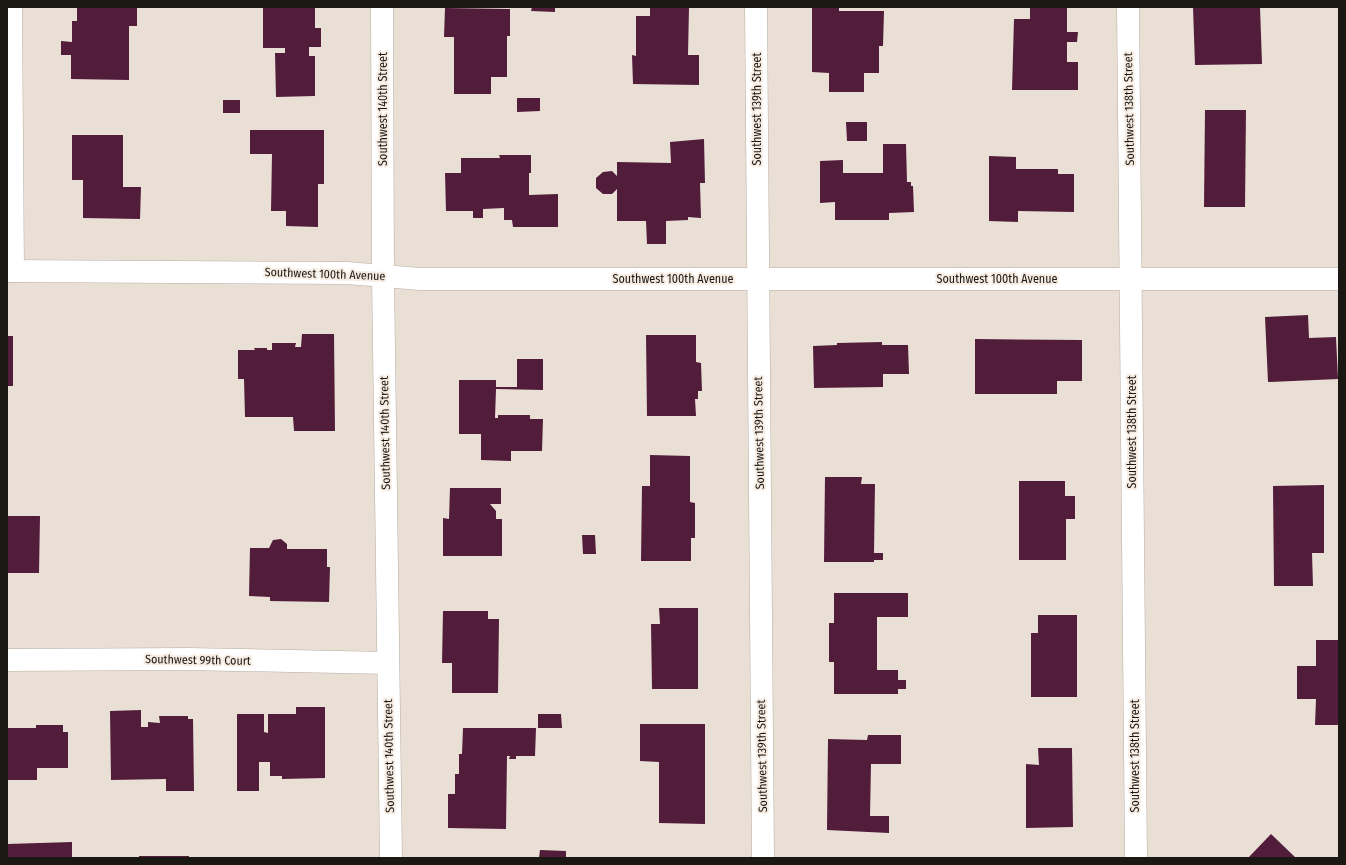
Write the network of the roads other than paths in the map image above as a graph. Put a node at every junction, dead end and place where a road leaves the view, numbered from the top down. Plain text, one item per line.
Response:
1 (11, 7) edge
2 (382, 7) edge
3 (756, 7) edge
4 (1128, 7) edge
5 (10, 271) edge
6 (383, 276) junction
7 (758, 279) junction
8 (1131, 280) junction
9 (1339, 280) edge
10 (7, 660) edge
11 (388, 663) junction
12 (391, 858) edge
13 (764, 858) edge
14 (1136, 858) edge

1 - 5 street
2 - 6 street, Southwest 140th Street
3 - 7 street, Southwest 139th Street
4 - 8 street, Southwest 138th Street
5 - 6 street, Southwest 100th Avenue
6 - 7 street, Southwest 100th Avenue
6 - 11 street, Southwest 140th Street
7 - 8 street, Southwest 100th Avenue
7 - 13 street, Southwest 139th Street
8 - 9 street, Southwest 100th Avenue
8 - 14 street, Southwest 138th Street
10 - 11 street, Southwest 99th Court
11 - 12 street, Southwest 140th Street

